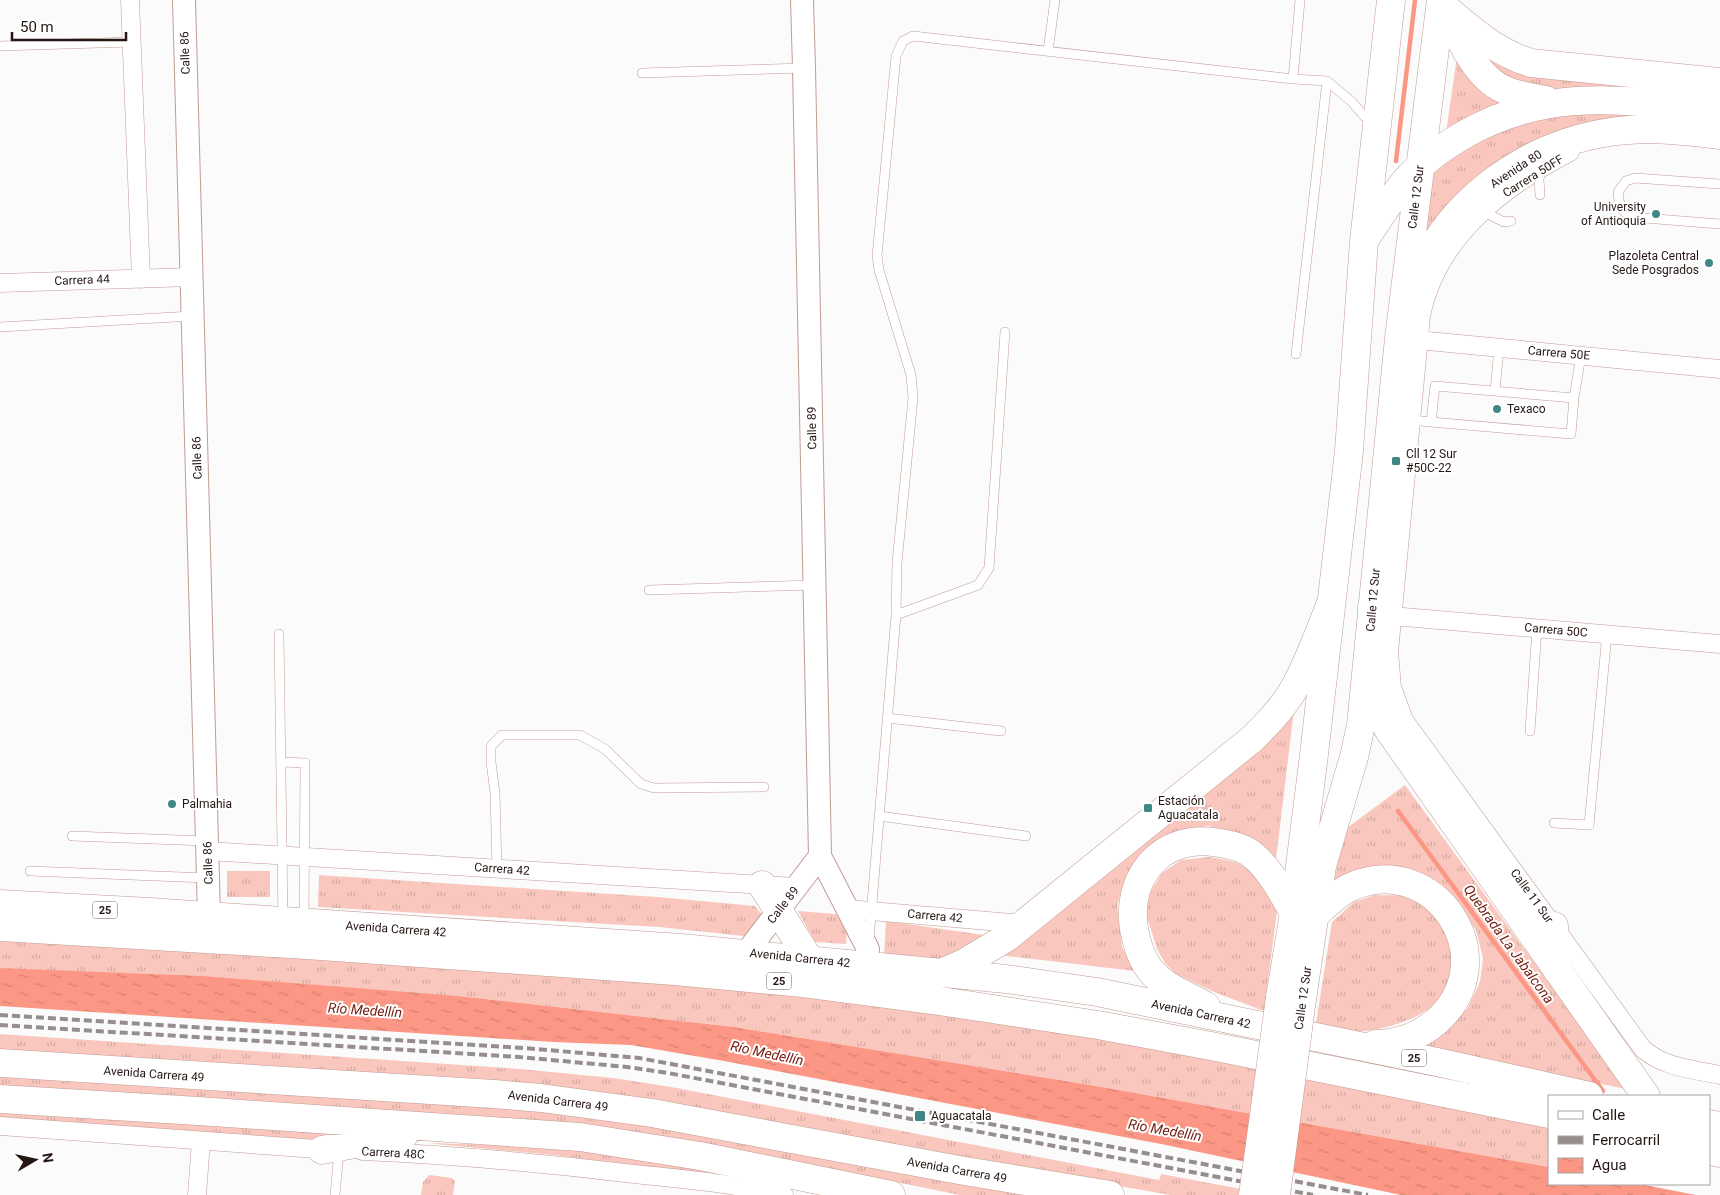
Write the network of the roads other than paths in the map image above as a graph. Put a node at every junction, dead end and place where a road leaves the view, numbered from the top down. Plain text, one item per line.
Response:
1 (130, 0) edge
2 (184, 0) edge
3 (802, 0) edge
4 (1055, 0) edge
5 (1300, 0) edge
6 (1391, 0) edge
7 (1441, 2) edge
8 (132, 42) junction
9 (0, 46) edge
10 (1048, 51) junction
11 (804, 68) junction
12 (642, 73) dead end
13 (1293, 79) junction
14 (1327, 81) junction
15 (1720, 82) edge
16 (1555, 102) junction
17 (1720, 109) edge
18 (1376, 122) junction
19 (1611, 132) junction
20 (1720, 135) edge
21 (1421, 165) junction
22 (1541, 169) junction
23 (1720, 184) edge
24 (1540, 195) dead end
25 (1482, 211) junction
26 (1511, 221) dead end
27 (1720, 224) edge
28 (1364, 241) junction
29 (192, 277) junction
30 (141, 279) junction
31 (0, 283) edge
32 (193, 316) junction
33 (0, 327) edge
34 (1005, 332) dead end
35 (1409, 339) junction
36 (1499, 348) junction
37 (1296, 354) dead end
38 (1580, 355) junction
39 (1720, 368) edge
40 (1495, 391) junction
41 (1574, 398) junction
42 (1411, 420) junction
43 (1431, 422) junction
44 (1394, 492) junction
45 (815, 585) junction
46 (650, 590) dead end
47 (1331, 604) junction
48 (1382, 611) junction
49 (896, 615) junction
50 (1537, 628) junction
51 (279, 634) dead end
52 (1607, 634) junction
53 (1720, 644) edge
54 (887, 718) junction
55 (1404, 720) joint
56 (1002, 731) dead end
57 (1530, 731) dead end
58 (281, 762) junction
59 (764, 788) dead end
60 (879, 816) junction
61 (1554, 823) dead end
62 (72, 836) dead end
63 (1026, 836) dead end
64 (207, 846) junction
65 (282, 855) junction
66 (820, 856) junction
67 (304, 857) junction
68 (496, 869) junction
69 (30, 870) dead end
70 (208, 878) junction
71 (762, 885) junction
72 (796, 887) junction
73 (0, 904) edge
74 (847, 909) junction
75 (778, 911) junction
76 (871, 911) junction
77 (1304, 914) junction
78 (209, 916) junction
79 (294, 922) junction
80 (1024, 924) junction
81 (1554, 926) junction
82 (0, 927) edge
83 (746, 953) junction
84 (867, 957) junction
85 (808, 959) junction
86 (1557, 970) junction
87 (941, 973) junction
88 (1291, 999) junction
89 (1239, 1022) junction
90 (1341, 1043) junction
91 (0, 1063) edge
92 (1720, 1075) edge
93 (1584, 1095) edge
94 (1645, 1095) edge
95 (0, 1099) edge
96 (1548, 1114) edge
97 (0, 1126) edge
98 (446, 1127) junction
99 (201, 1142) junction
100 (331, 1150) junction
101 (747, 1191) edge
102 (196, 1195) edge
103 (335, 1195) edge
104 (784, 1195) edge
105 (891, 1195) edge
106 (1110, 1195) edge
107 (1253, 1195) edge
108 (1276, 1195) edge

1 - 8 street
2 - 29 street, Calle 86
3 - 11 street, Calle 89
4 - 10 lane
5 - 13 lane
6 - 18 main road, Calle 12 Sur
7 - 15 main road
7 - 16 main road
7 - 21 main road, Calle 12 Sur
8 - 9 lane
8 - 30 street
10 - 13 lane
10 - 49 lane
11 - 12 lane
11 - 45 street, Calle 89
13 - 14 lane
14 - 18 lane
14 - 37 lane
16 - 17 main road
16 - 21 main road
18 - 28 main road, Calle 12 Sur
19 - 20 main road, Avenida 80
19 - 22 street, Carrera 50FF
19 - 35 main road, Avenida 80
21 - 28 main road
21 - 35 main road, Calle 12 Sur
22 - 24 lane
22 - 25 street, Carrera 50FF
23 - 27 lane
25 - 26 lane
25 - 35 street, Carrera 50FF
28 - 47 main road, Calle 12 Sur
29 - 30 street, Carrera 44
29 - 32 street, Calle 86
30 - 31 street, Carrera 44
32 - 33 lane
32 - 64 street, Calle 86
34 - 49 lane
35 - 36 street, Carrera 50E
35 - 42 street, Calle 12 Sur
35 - 44 main road, Calle 12 Sur
36 - 38 street, Carrera 50E
36 - 40 lane
38 - 39 street, Carrera 50E
38 - 41 lane
40 - 41 lane
40 - 43 lane
41 - 43 lane
42 - 43 lane
42 - 44 street, Calle 12 Sur
44 - 48 main road, Calle 12 Sur
45 - 46 lane
45 - 66 street, Calle 89
47 - 77 main road, Calle 12 Sur
47 - 80 main road
48 - 50 street, Carrera 50C
48 - 55 street, Calle 12 Sur
48 - 77 main road, Calle 12 Sur
48 - 86 main road
49 - 54 lane
50 - 52 street, Carrera 50C
50 - 57 lane
51 - 58 lane
52 - 53 street, Carrera 50C
52 - 61 lane
54 - 56 lane
54 - 60 lane
55 - 81 street, Calle 11 Sur
58 - 65 lane
58 - 67 lane
59 - 68 lane
60 - 63 lane
60 - 76 lane
62 - 64 lane
64 - 65 street, Carrera 42
64 - 70 street, Calle 86
65 - 67 street, Carrera 42
65 - 79 lane
66 - 72 street, Calle 89
66 - 74 street, Calle 89
67 - 68 street, Carrera 42
67 - 79 lane
68 - 71 street, Carrera 42
69 - 70 lane
70 - 78 street, Calle 86
71 - 72 street, Carrera 42
71 - 75 main road
72 - 75 street, Calle 89
73 - 78 main road, Avenida Carrera 42 / 25
74 - 76 street, Carrera 42
74 - 84 street, Calle 89
75 - 83 street, Calle 89
75 - 85 main road
76 - 80 street, Carrera 42
76 - 84 lane
77 - 88 main road, Calle 12 Sur
77 - 89 main road
77 - 90 main road
78 - 79 main road, Avenida Carrera 42 / 25
79 - 83 main road, Avenida Carrera 42 / 25
80 - 87 main road
81 - 86 main road
81 - 92 street, Calle 11 Sur
82 - 96 main road, Avenida Carrera 42 / 25
83 - 85 main road, Avenida Carrera 42 / 25
84 - 85 main road, Avenida Carrera 42 / 25
84 - 87 main road, Avenida Carrera 42 / 25
86 - 94 main road
87 - 89 main road, Avenida Carrera 42 / 25
88 - 107 main road, Calle 12 Sur, bridge
88 - 108 main road, Calle 12 Sur, bridge
89 - 90 main road, Avenida Carrera 42 / 25
90 - 93 main road, Avenida Carrera 42 / 25
91 - 106 main road, Avenida Carrera 49
95 - 98 main road
97 - 99 street, Carrera 48C
98 - 100 main road
98 - 105 main road
99 - 100 street, Carrera 48C
99 - 102 street
100 - 101 street, Carrera 48C
100 - 103 lane
101 - 104 street, Carrera 48C

